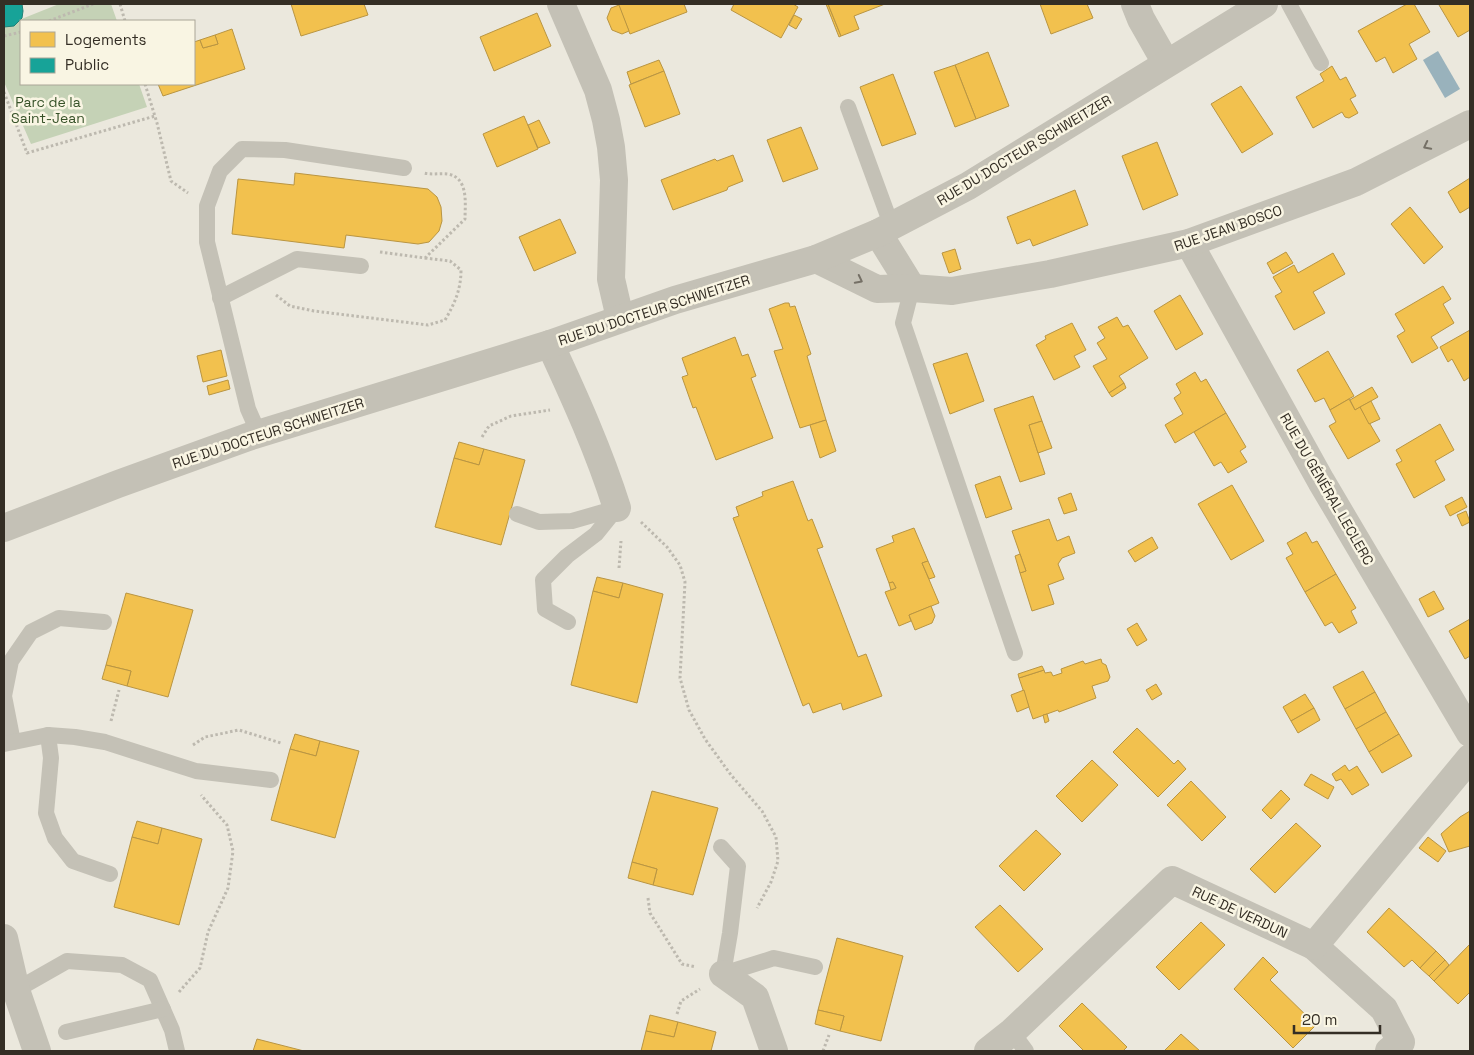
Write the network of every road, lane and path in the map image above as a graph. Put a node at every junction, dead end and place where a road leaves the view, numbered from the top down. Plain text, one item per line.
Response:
1 (94, 4) edge
2 (120, 4) edge
3 (561, 4) edge
4 (1136, 4) edge
5 (1264, 4) edge
6 (1289, 4) edge
7 (52, 20) edge
8 (125, 20) edge
9 (20, 32) edge
10 (4, 36) edge
11 (1166, 63) junction
12 (1321, 63) dead end
13 (145, 85) edge
14 (4, 92) edge
15 (848, 107) dead end
16 (155, 116) junction
17 (1470, 124) edge
18 (404, 168) joint
19 (206, 206) junction
20 (885, 230) junction
21 (1189, 244) junction
22 (425, 258) junction
23 (816, 259) junction
24 (361, 266) joint
25 (265, 275) junction
26 (912, 288) junction
27 (220, 298) junction
28 (620, 318) junction
29 (550, 344) junction
30 (579, 406) junction
31 (259, 434) junction
32 (482, 437) dead end
33 (617, 508) junction
34 (517, 514) dead end
35 (4, 528) edge
36 (104, 622) dead end
37 (568, 622) dead end
38 (1015, 653) dead end
39 (119, 690) dead end
40 (1470, 733) edge
41 (48, 735) junction
42 (105, 742) junction
43 (8, 743) edge
44 (281, 743) dead end
45 (1470, 758) edge
46 (168, 762) junction
47 (271, 780) dead end
48 (720, 847) dead end
49 (110, 874) dead end
50 (648, 898) dead end
51 (730, 934) junction
52 (4, 938) edge
53 (1314, 946) junction
54 (815, 967) dead end
55 (723, 974) junction
56 (10, 994) edge
57 (163, 1009) junction
58 (677, 1014) dead end
59 (66, 1032) dead end
60 (829, 1035) dead end
61 (1019, 1042) edge
62 (37, 1051) edge
63 (177, 1051) edge
64 (774, 1051) edge
65 (823, 1051) edge
66 (988, 1051) edge
67 (1389, 1051) edge

1 - 7 path
2 - 8 path
3 - 28 street
4 - 11 street
5 - 11 street, RUE DU DOCTEUR SCHWEITZER
6 - 12 lane
9 - 10 path
11 - 20 street, RUE DU DOCTEUR SCHWEITZER
13 - 16 path
14 - 16 path
15 - 20 lane
16 - 19 path
17 -> 21 street, RUE JEAN BOSCO
18 - 19 lane
18 - 22 path
19 - 27 lane
20 - 23 street, RUE DU DOCTEUR SCHWEITZER
20 - 26 street
21 - 26 street, RUE JEAN BOSCO
21 - 40 street, RUE DU GÉNÉRAL LECLERC
22 - 24 path
22 - 25 path
23 -> 26 street, RUE JEAN BOSCO
23 - 28 street, RUE DU DOCTEUR SCHWEITZER
24 - 25 lane
25 - 27 lane
26 - 38 lane
27 - 31 lane
28 - 29 street, RUE DU DOCTEUR SCHWEITZER
29 - 30 street
29 - 31 street, RUE DU DOCTEUR SCHWEITZER
30 - 32 path
30 - 33 street
31 - 35 street, RUE DU DOCTEUR SCHWEITZER
33 - 34 lane
33 - 37 lane
33 - 51 path
36 - 43 lane
39 - 42 path
41 - 42 lane
41 - 43 lane
41 - 49 lane
42 - 46 lane
44 - 46 path
45 - 53 street
46 - 47 lane
46 - 57 path
48 - 51 lane
50 - 55 path
51 - 55 lane
52 - 56 street
53 - 61 street, RUE DE VERDUN
53 - 67 street
54 - 55 lane
55 - 58 path
55 - 64 street
56 - 57 lane
56 - 62 street
57 - 59 lane
57 - 63 lane
60 - 65 path
61 - 66 street, RUE DE VERDUN

